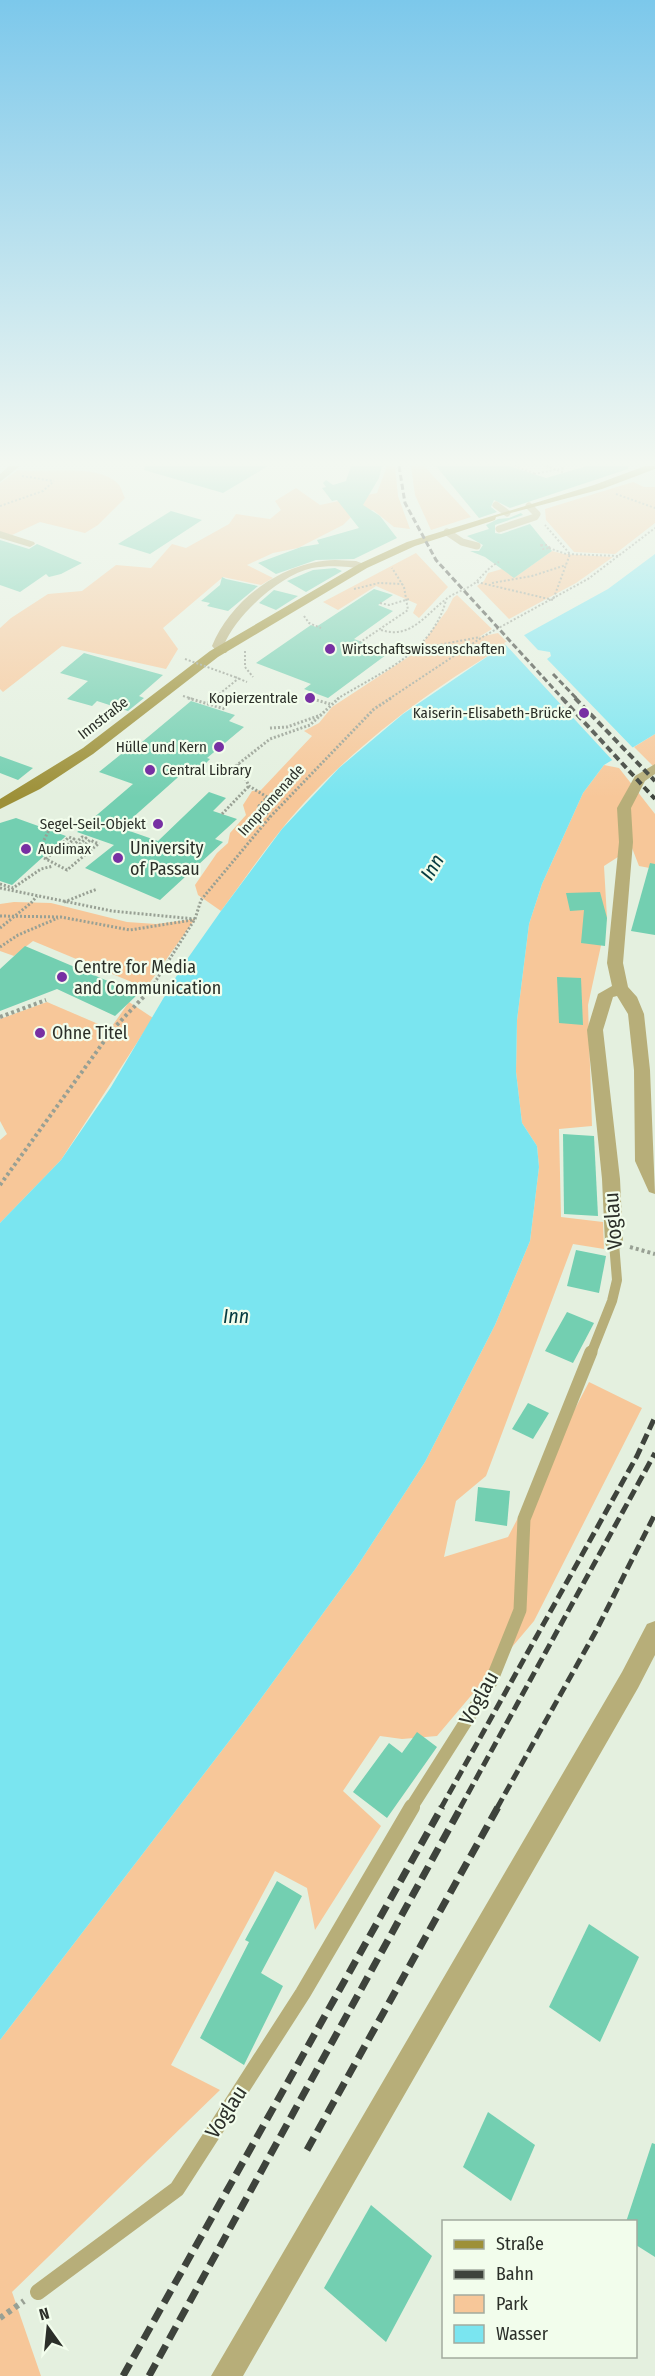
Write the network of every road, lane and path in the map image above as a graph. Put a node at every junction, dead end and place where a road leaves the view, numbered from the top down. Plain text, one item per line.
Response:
1 (286, 577) edge
2 (346, 577) edge
3 (400, 577) edge
4 (481, 577) edge
5 (527, 577) edge
6 (561, 577) edge
7 (588, 577) edge
8 (477, 582) junction
9 (402, 584) junction
10 (490, 584) junction
11 (322, 592) junction
12 (409, 599) junction
13 (446, 600) junction
14 (553, 600) junction
15 (380, 603) dead end
16 (293, 610) junction
17 (321, 628) dead end
18 (381, 630) junction
19 (484, 636) junction
20 (356, 645) dead end
21 (416, 649) junction
22 (222, 650) junction
23 (246, 652) dead end
24 (185, 659) dead end
25 (253, 677) dead end
26 (237, 678) junction
27 (247, 682) dead end
28 (194, 699) dead end
29 (313, 699) dead end
30 (208, 703) junction
31 (330, 704) junction
32 (225, 709) dead end
33 (322, 715) junction
34 (270, 728) dead end
35 (238, 764) junction
36 (655, 768) edge
37 (223, 776) dead end
38 (249, 786) junction
39 (0, 806) edge
40 (222, 814) dead end
41 (270, 817) junction
42 (51, 826) dead end
43 (44, 840) dead end
44 (58, 845) dead end
45 (46, 859) junction
46 (53, 865) junction
47 (0, 886) edge
48 (13, 888) junction
49 (97, 889) dead end
50 (38, 896) junction
51 (63, 902) junction
52 (0, 916) edge
53 (61, 917) junction
54 (195, 919) junction
55 (0, 928) edge
56 (0, 948) edge
57 (620, 990) junction
58 (46, 1000) dead end
59 (14, 1006) dead end
60 (17, 1011) junction
61 (0, 1017) edge
62 (0, 1185) edge
63 (655, 1187) edge
64 (614, 1243) junction
65 (655, 1254) edge
66 (655, 1632) edge
67 (38, 2292) joint
68 (0, 2318) edge
69 (226, 2376) edge

1 - 22 street, Innstraße
2 - 11 street, Innstraße
3 - 9 path
4 - 8 path
5 - 10 path
6 - 14 path
7 - 14 path, Innpromenade
8 - 10 path
8 - 13 path
9 - 11 path
9 - 12 path
10 - 14 path
11 - 16 street, Innstraße
12 - 15 path
12 - 18 path
13 - 18 path
13 - 21 path
14 - 19 path, Innpromenade
16 - 17 path
16 - 22 street, Innstraße
18 - 20 path
19 - 21 path
19 - 41 path, Innpromenade
21 - 31 path
22 - 39 street, Innstraße
23 - 25 path
24 - 26 path, bridge
26 - 27 path
26 - 30 path
28 - 30 path
29 - 31 path
30 - 32 path
31 - 33 path
33 - 34 path
33 - 35 path
35 - 37 path
35 - 38 path
36 - 57 street
38 - 40 path
38 - 41 path
41 - 54 path, Innpromenade
42 - 43 path
44 - 45 path
45 - 46 path
45 - 46 path
46 - 48 path
47 - 48 path
48 - 50 path
49 - 51 path
50 - 51 path
50 - 55 path, bridge
51 - 54 path
52 - 53 path
53 - 54 path
53 - 56 path
54 - 62 path, Innpromenade
57 - 63 street
57 - 64 street, Voglau
58 - 60 path
59 - 60 path
60 - 61 path
64 - 65 path
64 - 67 lane, Voglau
66 - 69 street
67 - 68 path

